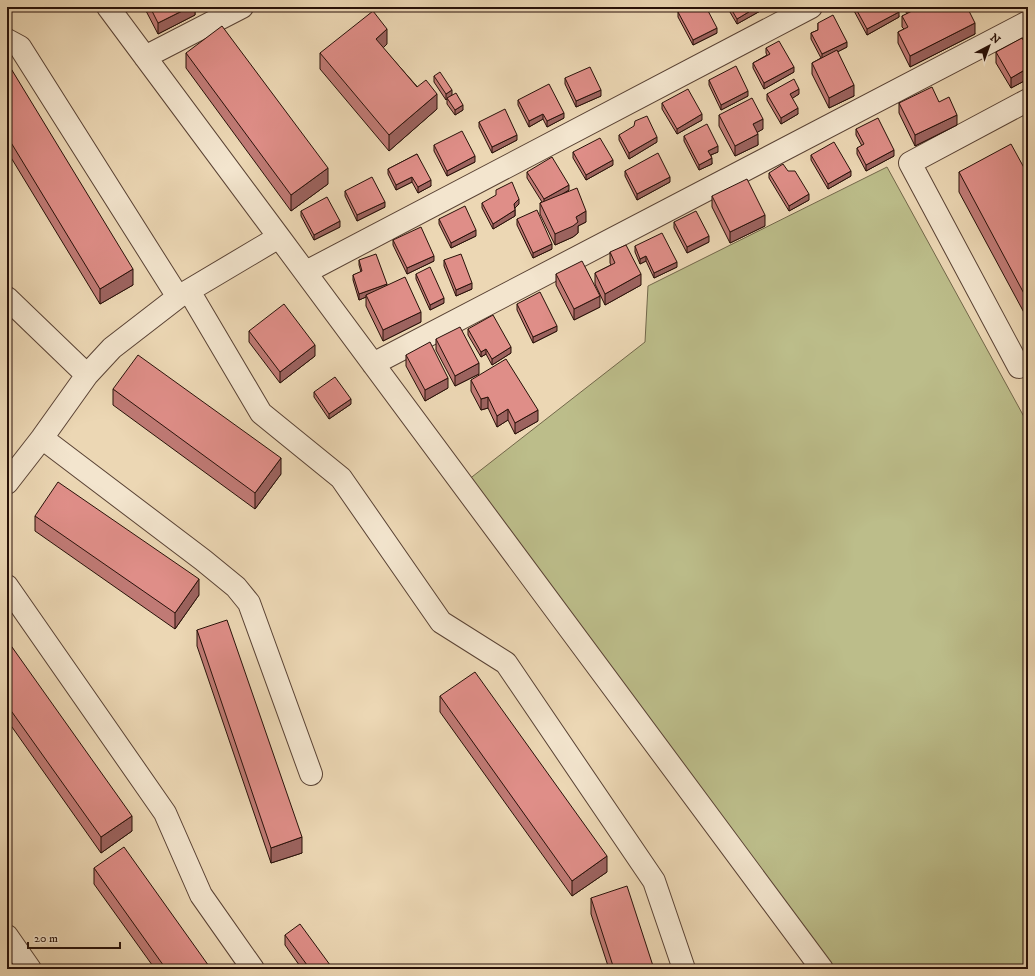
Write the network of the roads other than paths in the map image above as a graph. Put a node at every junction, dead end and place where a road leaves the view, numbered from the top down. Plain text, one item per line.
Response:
1 (108, 7) edge
2 (242, 7) edge
3 (811, 7) edge
4 (1028, 22) edge
5 (7, 40) edge
6 (146, 57) junction
7 (1028, 100) edge
8 (279, 237) junction
9 (306, 272) junction
10 (184, 294) junction
11 (7, 298) edge
12 (373, 364) junction
13 (1019, 368) dead end
14 (87, 375) junction
15 (42, 438) junction
16 (14, 460) edge
17 (7, 483) edge
18 (7, 586) edge
19 (311, 774) dead end
20 (7, 936) edge
21 (30, 969) edge
22 (253, 969) edge
23 (684, 969) edge
24 (822, 969) edge

1 - 6 street
2 - 6 street
3 - 9 street
4 - 12 street
5 - 10 street
6 - 8 street
7 - 13 street
8 - 9 street
8 - 10 street
9 - 12 street
10 - 14 street
10 - 23 street
11 - 14 street
12 - 24 street
14 - 15 street
15 - 16 street
15 - 19 street
16 - 17 street
18 - 22 street
20 - 21 street

